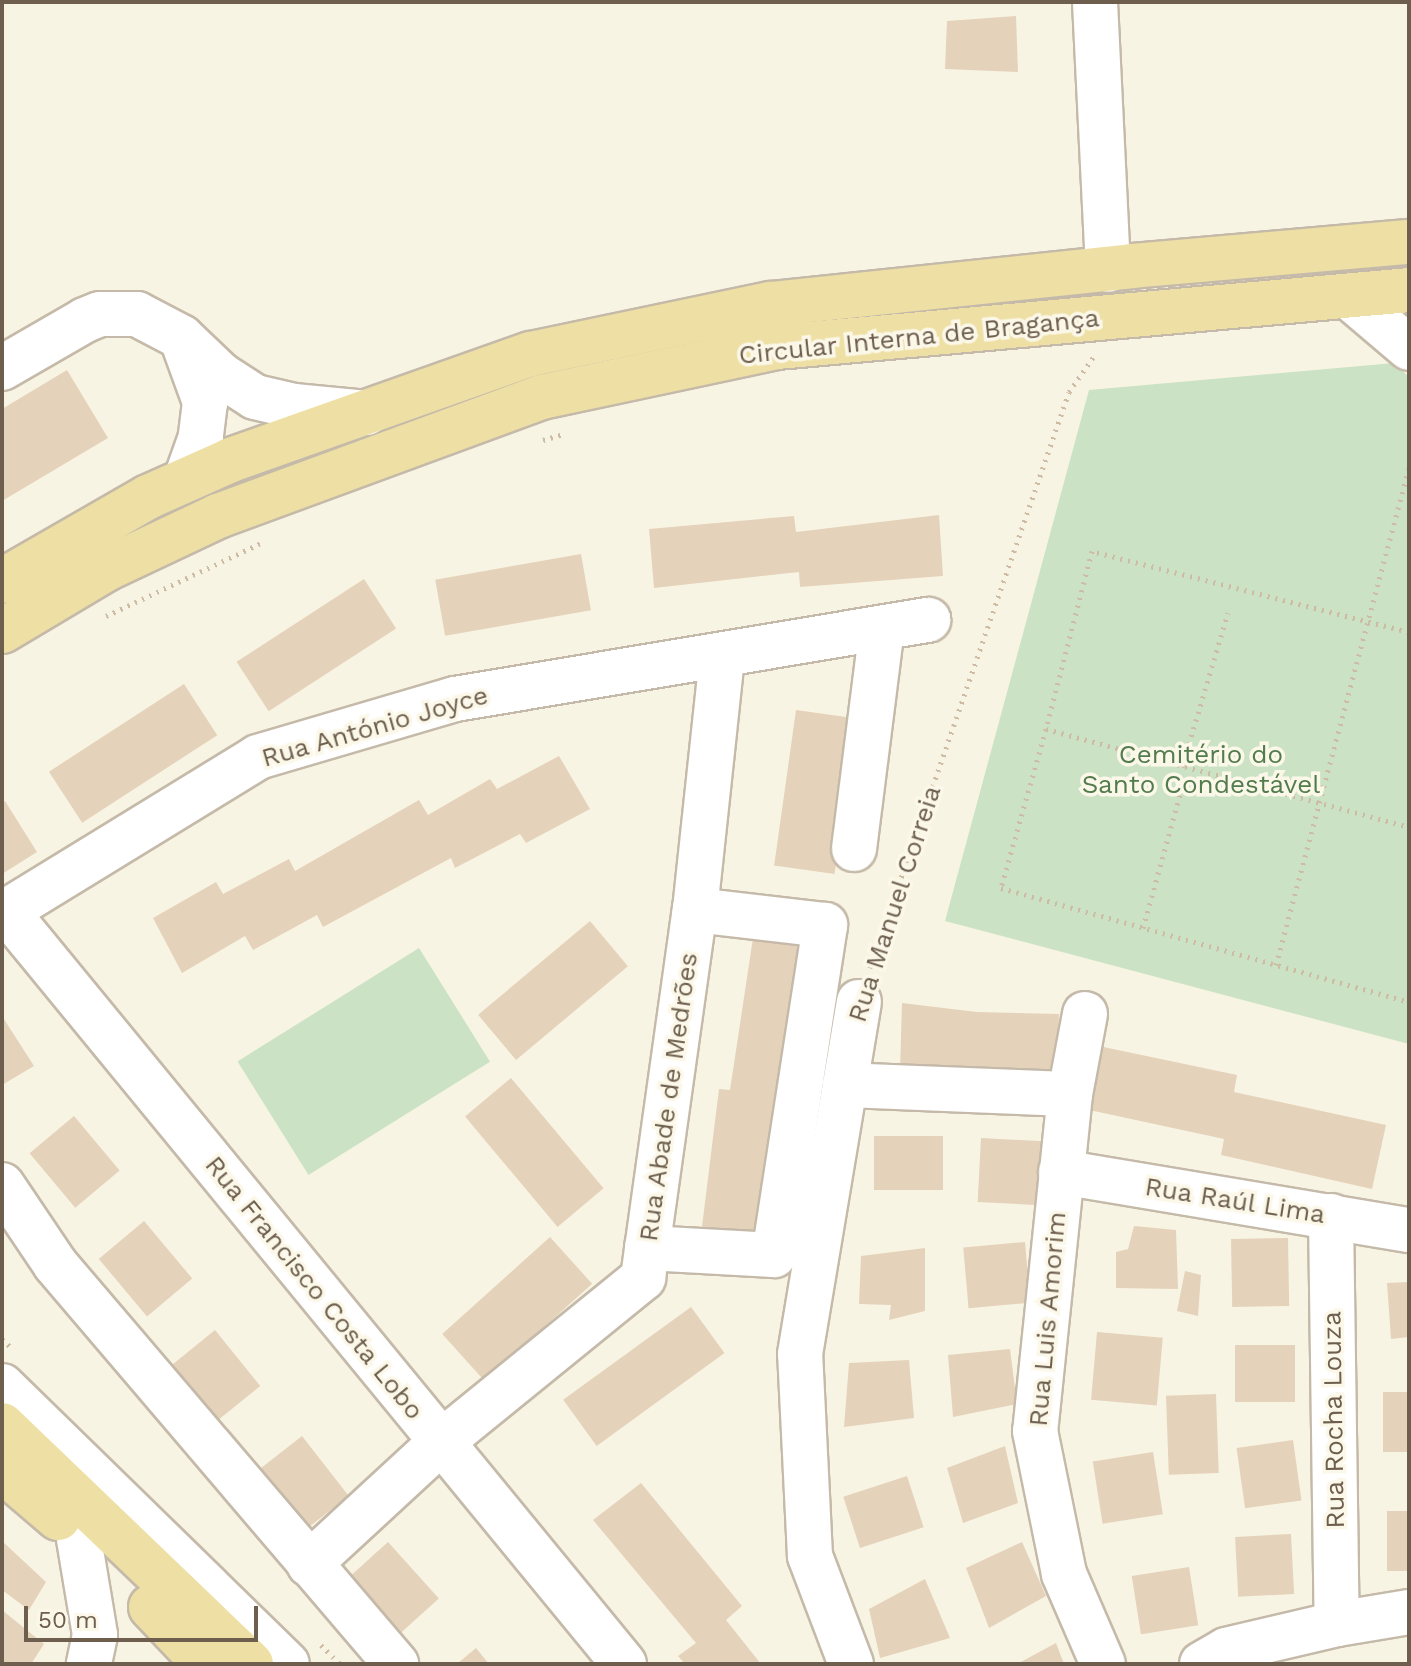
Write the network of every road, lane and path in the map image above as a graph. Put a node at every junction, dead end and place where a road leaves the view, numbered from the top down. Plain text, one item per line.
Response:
1 (1095, 2) edge
2 (1409, 242) edge
3 (1108, 270) junction
4 (1409, 290) edge
5 (1348, 296) junction
6 (181, 337) junction
7 (1409, 348) edge
8 (1110, 354) dead end
9 (1095, 355) junction
10 (1080, 356) dead end
11 (2, 368) edge
12 (367, 413) junction
13 (579, 430) dead end
14 (535, 442) dead end
15 (1409, 468) edge
16 (186, 479) junction
17 (273, 538) dead end
18 (2, 581) edge
19 (1228, 613) dead end
20 (928, 620) dead end
21 (1367, 621) junction
22 (95, 622) dead end
23 (882, 628) junction
24 (2, 631) edge
25 (1409, 632) edge
26 (722, 657) junction
27 (1046, 729) junction
28 (1182, 767) junction
29 (1180, 795) dead end
30 (1320, 804) junction
31 (1409, 827) edge
32 (854, 849) dead end
33 (695, 910) junction
34 (4, 912) edge
35 (1143, 928) junction
36 (1276, 965) junction
37 (859, 1002) joint
38 (1409, 1002) edge
39 (1085, 1014) dead end
40 (845, 1085) junction
41 (1070, 1094) junction
42 (1061, 1172) junction
43 (2, 1185) edge
44 (1331, 1216) junction
45 (1409, 1230) edge
46 (647, 1248) junction
47 (2, 1386) edge
48 (2, 1425) edge
49 (440, 1443) junction
50 (2, 1470) edge
51 (79, 1539) junction
52 (309, 1564) junction
53 (1409, 1612) edge
54 (162, 1618) junction
55 (1337, 1624) junction
56 (92, 1649) edge
57 (205, 1664) edge
58 (251, 1664) edge
59 (287, 1664) edge
60 (396, 1664) edge
61 (624, 1664) edge
62 (851, 1664) edge
63 (1103, 1664) edge
64 (1202, 1664) edge

1 - 3 street
2 - 3 main road, Circular Interna de Bragança
3 - 12 main road, Circular Interna de Bragança
4 - 5 main road, Circular Interna de Bragança
5 - 7 street
5 - 24 main road, Circular Interna de Bragança
6 - 11 street
6 - 12 street
6 - 16 street
8 - 9 path
9 - 10 path
9 - 37 path, Rua Manuel Correia
12 - 16 main road, Circular Interna de Bragança
13 - 14 path
15 - 21 path
16 - 18 main road, Circular Interna de Bragança
17 - 22 path
19 - 28 path
20 - 23 street, Rua António Joyce
21 - 25 path
21 - 27 path
21 - 30 path
23 - 26 street, Rua António Joyce
23 - 32 street
26 - 33 street, Rua Abade de Medrões
26 - 34 street, Rua António Joyce
27 - 28 path
27 - 35 path
28 - 30 path
29 - 35 path
30 - 31 path
30 - 36 path
33 - 46 street, Rua Abade de Medrões
33 - 46 street
34 - 49 street, Rua Francisco Costa Lobo
35 - 36 path
36 - 38 path
37 - 40 street, Rua Manuel Correia
39 - 41 street, Rua Luis Amorim
40 - 41 street
40 - 62 street, Rua Manuel Correia
41 - 42 street, Rua Luis Amorim
42 - 44 street, Rua Raúl Lima
42 - 63 street, Rua Luis Amorim
43 - 52 street
44 - 45 street, Rua Raúl Lima
44 - 55 street, Rua Rocha Louza
46 - 49 street, Rua Abade de Medrões
47 - 59 street
48 - 58 main road
49 - 52 street, Rua Abade de Medrões
49 - 61 street, Rua Francisco Costa Lobo
50 - 51 main road
51 - 54 main road
51 - 56 street
52 - 60 street
53 - 55 street
54 - 56 street
54 - 57 main road
55 - 64 street

